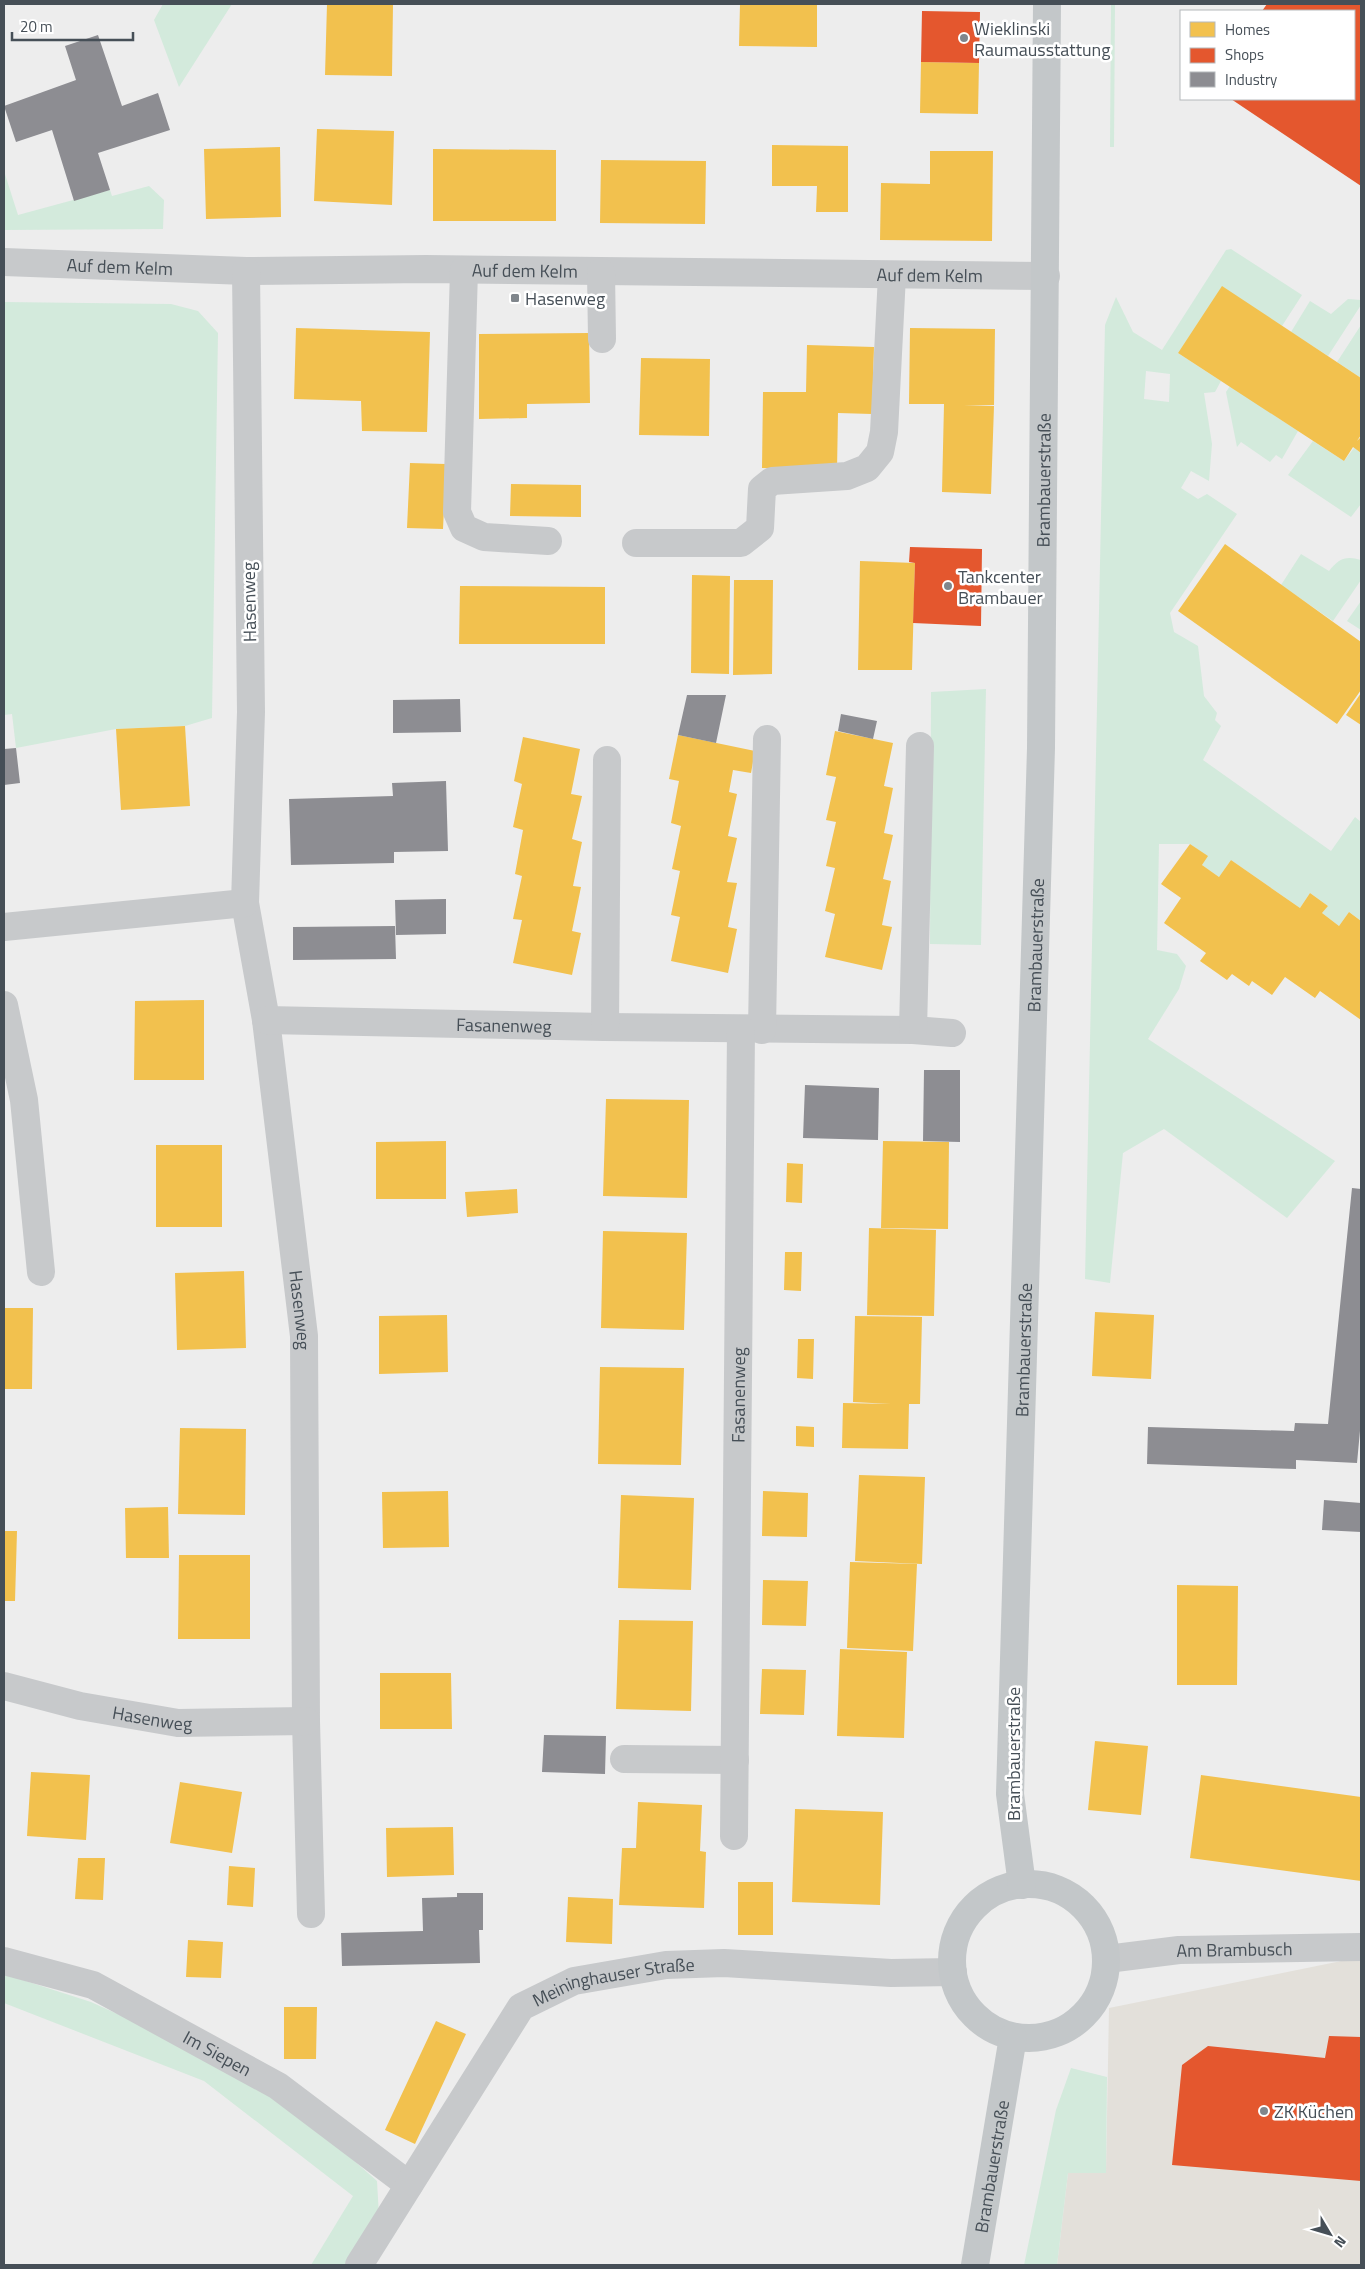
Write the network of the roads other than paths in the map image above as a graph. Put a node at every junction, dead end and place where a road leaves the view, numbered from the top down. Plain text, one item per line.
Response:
1 (1047, 4) edge
2 (4, 262) edge
3 (464, 270) junction
4 (246, 271) junction
5 (601, 272) junction
6 (892, 275) junction
7 (1046, 276) junction
8 (602, 338) dead end
9 (548, 541) dead end
10 (636, 544) dead end
11 (766, 739) dead end
12 (920, 746) dead end
13 (607, 760) dead end
14 (245, 903) junction
15 (4, 927) edge
16 (4, 1005) edge
17 (266, 1020) junction
18 (605, 1027) junction
19 (752, 1029) junction
20 (913, 1030) junction
21 (952, 1033) dead end
22 (41, 1272) dead end
23 (4, 1686) edge
24 (306, 1721) junction
25 (624, 1759) dead end
26 (735, 1760) junction
27 (734, 1836) dead end
28 (1022, 1884) junction
29 (310, 1914) dead end
30 (1361, 1947) edge
31 (1107, 1958) junction
32 (4, 1961) edge
33 (953, 1972) junction
34 (1013, 2037) junction
35 (410, 2186) junction
36 (359, 2265) edge
37 (975, 2265) edge

1 - 7 main road, Brambauerstraße
2 - 4 street, Auf dem Kelm
3 - 4 street, Auf dem Kelm
3 - 5 street, Auf dem Kelm
3 - 9 street
4 - 14 street, Hasenweg
5 - 6 street, Auf dem Kelm
5 - 8 street
6 - 7 street, Auf dem Kelm
6 - 10 street
7 - 28 main road, Brambauerstraße
11 - 19 street
12 - 20 street
13 - 18 street
14 - 15 street
14 - 17 street, Hasenweg
16 - 22 street
17 - 18 street, Fasanenweg
17 - 24 street, Hasenweg
18 - 19 street, Fasanenweg
19 - 20 street, Fasanenweg
19 - 26 street, Fasanenweg
20 - 21 street, Fasanenweg
23 - 24 street, Hasenweg
24 - 29 street, Hasenweg
25 - 26 street
26 - 27 street, Fasanenweg
28 - 31 main road
28 - 33 main road
30 - 31 street, Am Brambusch
31 - 34 main road
32 - 35 street, Im Siepen
33 - 34 main road
33 - 35 street, Meininghauser Straße
34 - 37 main road, Brambauerstraße
35 - 36 street, Meininghauser Straße

